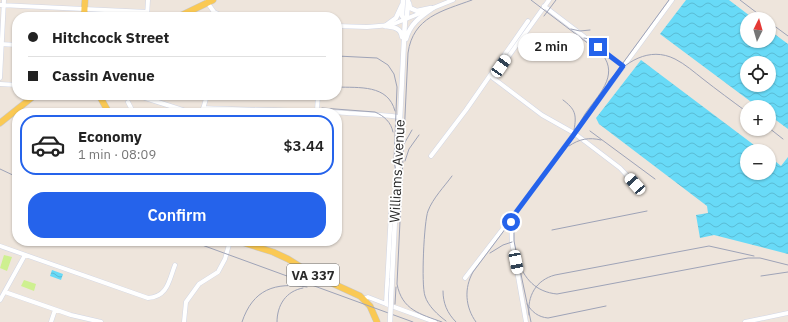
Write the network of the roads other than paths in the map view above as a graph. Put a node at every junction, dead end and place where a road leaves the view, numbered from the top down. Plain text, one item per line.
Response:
1 (4, 0) edge
2 (85, 0) edge
3 (148, 0) edge
4 (409, 0) edge
5 (453, 0) edge
6 (548, 0) edge
7 (672, 0) edge
8 (212, 1) edge
9 (403, 3) edge
10 (2, 5) edge
11 (544, 6) junction
12 (433, 8) junction
13 (85, 9) junction
14 (85, 12) edge
15 (116, 12) edge
16 (147, 12) edge
17 (189, 12) edge
18 (214, 12) edge
19 (405, 20) junction
20 (528, 21) dead end
21 (342, 26) edge
22 (386, 26) junction
23 (1, 44) edge
24 (12, 45) edge
25 (404, 47) junction
26 (623, 66) junction
27 (0, 78) edge
28 (0, 84) edge
29 (12, 85) edge
30 (29, 100) edge
31 (152, 100) edge
32 (128, 102) dead end
33 (19, 108) edge
34 (131, 108) edge
35 (176, 108) edge
36 (12, 113) edge
37 (342, 114) edge
38 (399, 117) junction
39 (0, 123) edge
40 (575, 134) junction
41 (431, 156) dead end
42 (638, 189) dead end
43 (395, 204) junction
44 (511, 219) junction
45 (0, 246) edge
46 (229, 246) edge
47 (253, 246) edge
48 (25, 255) junction
49 (176, 264) dead end
50 (465, 278) dead end
51 (5, 292) junction
52 (364, 299) junction
53 (0, 300) edge
54 (386, 304) junction
55 (55, 310) junction
56 (788, 313) edge
57 (51, 322) edge
58 (101, 322) edge
59 (184, 322) edge
60 (377, 322) edge
61 (390, 322) edge
62 (434, 322) edge
63 (526, 322) edge
64 (745, 322) edge

1 - 10 street
2 - 13 main road
3 - 16 street
4 - 12 street
4 - 19 street, Williams Avenue
5 - 12 street
6 - 11 street
7 - 26 street
8 - 17 main road
8 - 18 street
9 - 19 street, Williams Avenue
9 - 22 street
10 - 13 street
10 - 23 street
11 - 26 street
11 - 40 street
12 - 19 street
12 - 25 street
13 - 14 main road
13 - 15 street
19 - 22 street
19 - 25 street, Williams Avenue
20 - 41 street
21 - 22 street
22 - 25 street
23 - 24 street
23 - 27 street
25 - 38 street, Williams Avenue
26 - 40 street
28 - 29 street
30 - 33 main road
31 - 35 street
32 - 34 street
36 - 39 main road
37 - 38 street
38 - 43 street, Williams Avenue
40 - 42 street
40 - 44 street
43 - 54 street
43 - 61 street, Williams Avenue, bridge
44 - 50 street
44 - 63 street
45 - 48 street
46 - 59 street
47 - 52 main road, VA 337
48 - 49 street
48 - 51 street
51 - 53 street
51 - 55 street
52 - 54 street
52 - 60 main road, VA 337
54 - 62 street
55 - 57 street
55 - 58 street
56 - 64 street

